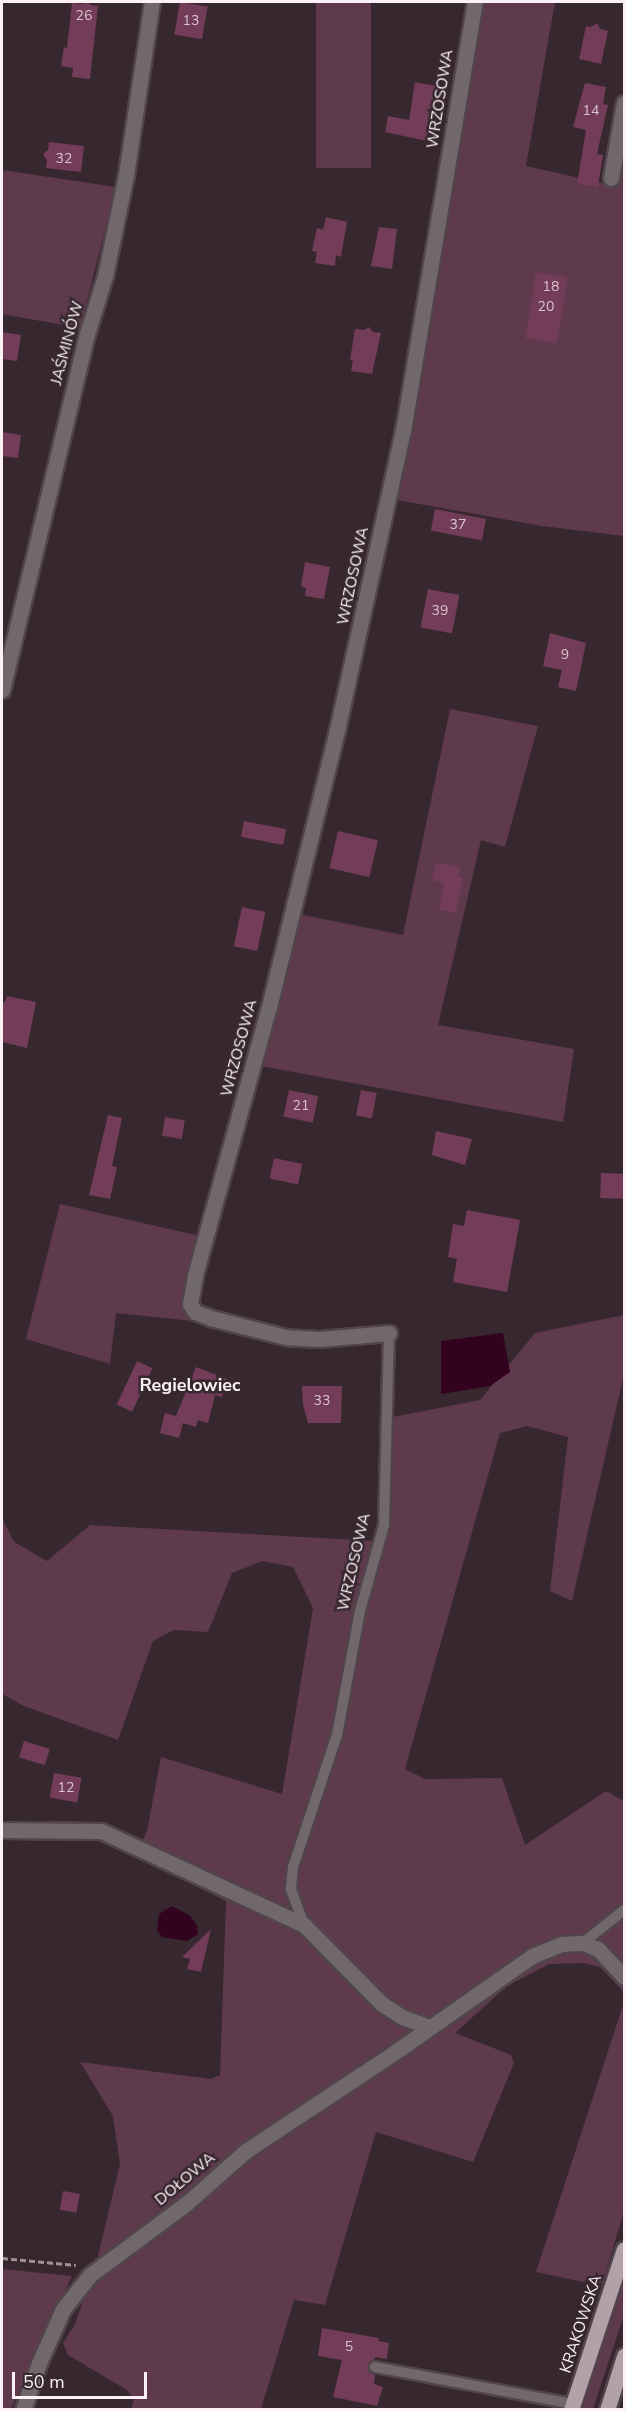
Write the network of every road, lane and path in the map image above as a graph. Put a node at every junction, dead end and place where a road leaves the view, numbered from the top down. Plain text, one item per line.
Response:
1 (152, 2) edge
2 (475, 2) edge
3 (624, 103) edge
4 (611, 178) dead end
5 (2, 690) edge
6 (389, 1333) joint
7 (2, 1830) edge
8 (624, 1910) edge
9 (304, 1925) junction
10 (583, 1942) junction
11 (624, 1977) edge
12 (430, 2027) junction
13 (624, 2249) edge
14 (2, 2258) edge
15 (90, 2275) junction
16 (624, 2356) edge
17 (375, 2367) dead end
18 (572, 2407) edge
19 (23, 2409) edge
20 (607, 2409) edge

1 - 5 street, JAŚMINÓW
2 - 6 street, WRZOSOWA
3 - 4 street
6 - 9 lane, WRZOSOWA
7 - 9 street
8 - 10 lane
9 - 12 street
10 - 11 street
10 - 12 street, DOŁOWA
12 - 15 street, DOŁOWA
13 - 18 main road, KRAKOWSKA
14 - 15 path
15 - 19 street, DOŁOWA
16 - 20 main road
17 - 18 lane

